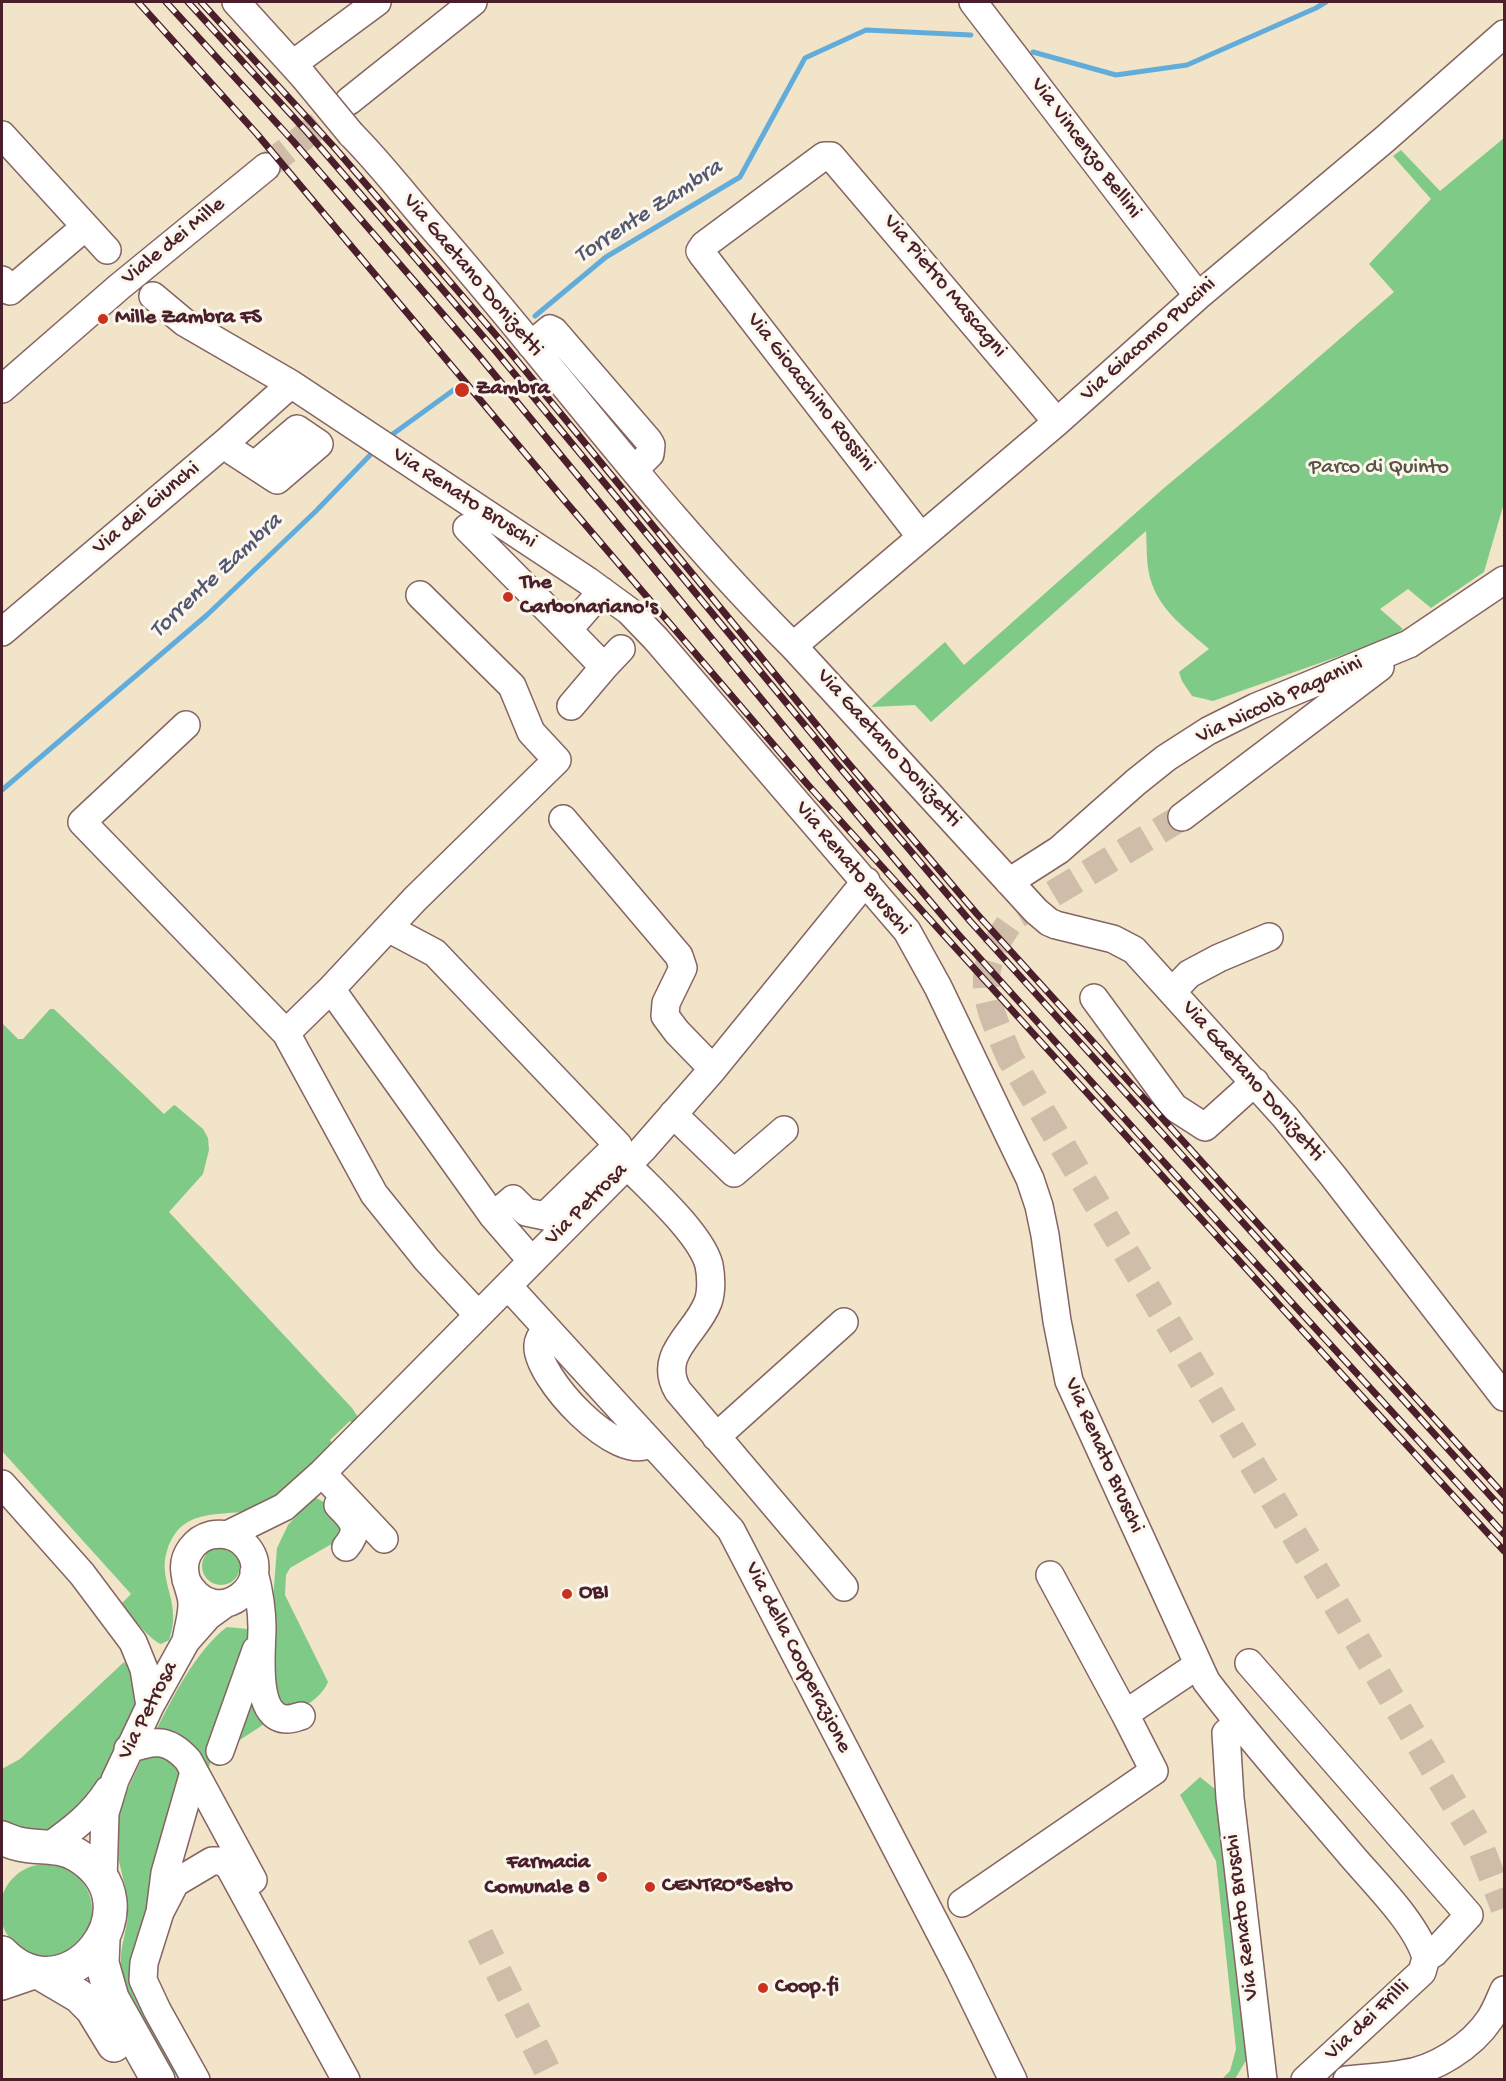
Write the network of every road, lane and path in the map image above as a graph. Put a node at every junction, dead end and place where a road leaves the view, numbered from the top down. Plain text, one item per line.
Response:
1 (236, 2) edge
2 (376, 2) edge
3 (473, 2) edge
4 (973, 2) edge
5 (1504, 34) edge
6 (299, 70) junction
7 (348, 101) tunnel mouth
8 (2, 135) edge
9 (266, 167) tunnel mouth
10 (85, 226) junction
11 (701, 249) joint
12 (107, 250) dead end
13 (2, 280) edge
14 (1198, 296) junction
15 (153, 297) dead end
16 (291, 384) junction
17 (2, 389) edge
18 (1057, 422) junction
19 (226, 442) junction
20 (255, 465) dead end
21 (467, 528) dead end
22 (921, 537) junction
23 (1504, 580) edge
24 (602, 591) junction
25 (420, 595) dead end
26 (568, 630) junction
27 (2, 632) edge
28 (1409, 644) junction
29 (793, 646) junction
30 (571, 706) dead end
31 (186, 725) dead end
32 (1182, 817) tunnel mouth
33 (563, 819) dead end
34 (866, 881) junction
35 (1009, 882) junction
36 (388, 928) junction
37 (1269, 937) dead end
38 (331, 989) junction
39 (1172, 992) junction
40 (1094, 998) dead end
41 (286, 1033) junction
42 (713, 1070) junction
43 (1255, 1082) junction
44 (673, 1114) junction
45 (784, 1130) dead end
46 (627, 1165) junction
47 (493, 1216) junction
48 (532, 1261) junction
49 (508, 1286) junction
50 (478, 1315) junction
51 (844, 1323) dead end
52 (1504, 1397) edge
53 (716, 1437) junction
54 (318, 1476) junction
55 (2, 1484) edge
56 (284, 1507) junction
57 (227, 1535) junction
58 (384, 1539) dead end
59 (346, 1547) dead end
60 (254, 1565) junction
61 (1050, 1575) dead end
62 (186, 1580) junction
63 (844, 1587) dead end
64 (226, 1603) junction
65 (262, 1632) junction
66 (133, 1642) junction
67 (180, 1651) junction
68 (1250, 1663) dead end
69 (1198, 1665) junction
70 (150, 1706) junction
71 (1125, 1714) junction
72 (301, 1716) dead end
73 (1237, 1723) junction
74 (128, 1749) junction
75 (220, 1751) dead end
76 (194, 1772) junction
77 (114, 1782) junction
78 (2, 1838) edge
79 (44, 1847) junction
80 (2, 1866) edge
81 (102, 1881) junction
82 (962, 1903) dead end
83 (160, 1912) junction
84 (103, 1938) junction
85 (2, 1953) edge
86 (295, 1957) dead end
87 (1426, 1958) junction
88 (40, 1973) junction
89 (2, 1986) edge
90 (1504, 1990) edge
91 (135, 2079) edge
92 (158, 2079) edge
93 (196, 2079) edge
94 (346, 2079) edge
95 (1013, 2079) edge
96 (1263, 2079) edge
97 (1305, 2079) edge
98 (1347, 2079) edge

1 - 6 street, Via Gaetano Donizetti
2 - 6 street
3 - 7 street
4 - 14 street, Via Vincenzo Bellini
5 - 14 street, Via Giacomo Puccini
6 - 29 street, Via Gaetano Donizetti, bridge
8 - 10 street
9 - 17 street, Viale dei Mille
10 - 12 street
10 - 13 street
11 - 18 street, Via Pietro Mascagni
11 - 22 street, Via Gioacchino Rossini
14 - 18 street, Via Giacomo Puccini
15 - 16 street, Via Renato Bruschi
16 - 19 street, Via dei Giunchi
16 - 24 street, Via Renato Bruschi
18 - 22 street, Via Giacomo Puccini
19 - 20 street
19 - 27 street, Via dei Giunchi
21 - 26 street
22 - 29 street, Via Giacomo Puccini
23 - 28 street, Via Niccolò Paganini
24 - 26 street
24 - 34 street, Via Renato Bruschi
25 - 36 street
26 - 30 street
28 - 32 street
28 - 35 street, Via Niccolò Paganini
29 - 35 street, Via Gaetano Donizetti
31 - 41 street
33 - 42 street
34 - 42 street, Via Petrosa
34 - 69 street, Via Renato Bruschi
35 - 39 street, Via Gaetano Donizetti
36 - 38 street
36 - 47 street
37 - 39 street
38 - 41 street
38 - 47 street
39 - 43 street, Via Gaetano Donizetti
40 - 43 street
41 - 50 street
42 - 44 street, Via Petrosa
43 - 52 street, Via Gaetano Donizetti
44 - 45 street
44 - 46 street, Via Petrosa
46 - 48 street, Via Petrosa
46 - 53 street
47 - 48 street
48 - 49 street, Via Petrosa
49 - 50 street, Via Petrosa
49 - 95 street, Via della Cooperazione
50 - 54 street, Via Petrosa
51 - 53 street
53 - 63 street
54 - 56 street, Via Petrosa
54 - 58 street
54 - 59 street
55 - 66 street
56 - 57 street, Via Petrosa
56 - 60 street, Via Petrosa
57 - 60 street
57 - 62 street, Via Petrosa
60 - 64 street, Via Petrosa
60 - 65 street
61 - 71 street
62 - 64 street
62 - 67 street, Via Petrosa
64 - 67 street, Via Petrosa
65 - 72 street
65 - 75 street
66 - 67 street
66 - 70 street
67 - 70 street, Via Petrosa
68 - 87 street, Via dei Frilli
69 - 71 street
69 - 73 street, Via Renato Bruschi
70 - 74 street, Via Petrosa
71 - 82 street
73 - 87 street, Via Renato Bruschi
73 - 96 street, Via Renato Bruschi
74 - 76 street
74 - 77 street, Via Petrosa
76 - 83 street
76 - 86 street
77 - 79 street, Via Petrosa
77 - 81 street, Via Petrosa
78 - 79 main road
79 - 80 main road
79 - 81 main road
81 - 84 main road
83 - 93 street
83 - 94 street
84 - 88 main road
84 - 92 main road
85 - 88 main road
87 - 97 street, Via dei Frilli
88 - 89 street
88 - 91 main road
90 - 98 street

